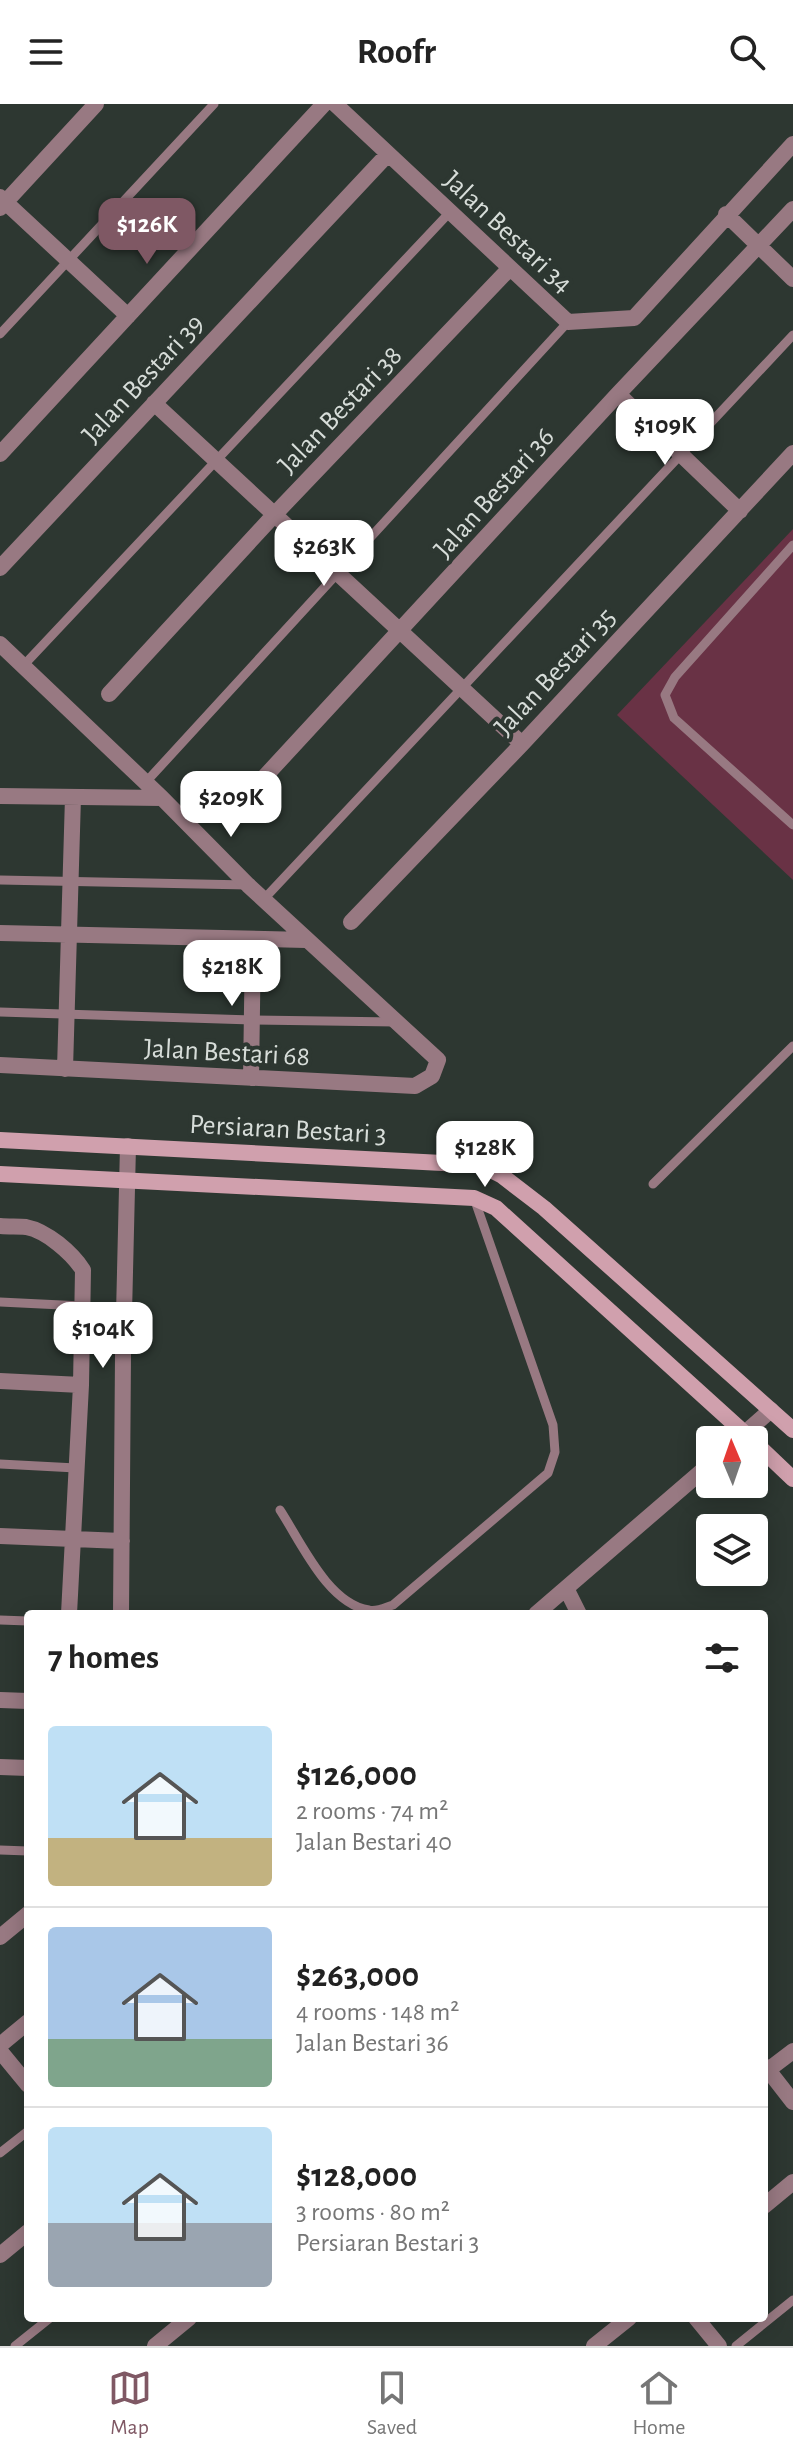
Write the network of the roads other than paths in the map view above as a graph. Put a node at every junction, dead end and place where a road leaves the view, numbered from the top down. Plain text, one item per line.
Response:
1 (96, 104) edge
2 (214, 104) edge
3 (324, 104) edge
4 (335, 104) edge
5 (793, 144) edge
6 (388, 154) junction
7 (2, 202) edge
8 (793, 209) edge
9 (450, 212) junction
10 (726, 214) junction
11 (760, 247) junction
12 (69, 261) junction
13 (510, 268) junction
14 (793, 279) edge
15 (128, 316) junction
16 (568, 322) junction
17 (0, 334) edge
18 (793, 335) edge
19 (618, 394) junction
20 (154, 403) junction
21 (793, 453) edge
22 (0, 454) edge
23 (681, 454) junction
24 (216, 461) junction
25 (740, 511) junction
26 (275, 514) junction
27 (793, 545) edge
28 (0, 568) edge
29 (338, 573) junction
30 (401, 632) junction
31 (0, 644) edge
32 (23, 666) junction
33 (462, 688) junction
34 (109, 694) dead end
35 (522, 744) junction
36 (146, 782) junction
37 (0, 796) edge
38 (73, 797) junction
39 (162, 798) junction
40 (233, 811) dead end
41 (793, 825) edge
42 (0, 880) edge
43 (70, 883) junction
44 (248, 885) junction
45 (264, 899) junction
46 (351, 922) dead end
47 (0, 933) edge
48 (69, 934) junction
49 (253, 939) junction
50 (306, 940) junction
51 (0, 1012) edge
52 (66, 1015) junction
53 (252, 1020) junction
54 (396, 1022) junction
55 (793, 1046) edge
56 (0, 1065) edge
57 (65, 1069) junction
58 (251, 1078) junction
59 (0, 1140) edge
60 (128, 1146) junction
61 (0, 1174) edge
62 (127, 1180) junction
63 (653, 1184) dead end
64 (474, 1198) junction
65 (0, 1226) edge
66 (0, 1302) edge
67 (82, 1306) junction
68 (0, 1381) edge
69 (81, 1385) junction
70 (771, 1410) junction
71 (733, 1426) edge
72 (758, 1426) edge
73 (793, 1430) edge
74 (768, 1457) edge
75 (0, 1464) edge
76 (76, 1468) junction
77 (696, 1476) edge
78 (793, 1479) edge
79 (280, 1510) dead end
80 (0, 1536) edge
81 (72, 1539) junction
82 (122, 1541) junction
83 (567, 1590) junction
84 (69, 1610) edge
85 (121, 1610) edge
86 (368, 1610) edge
87 (376, 1610) edge
88 (541, 1610) edge
89 (577, 1610) edge
90 (0, 1620) edge
91 (24, 1621) edge
92 (0, 1700) edge
93 (24, 1701) edge
94 (0, 1767) edge
95 (24, 1768) edge
96 (0, 1850) edge
97 (24, 1851) edge
98 (24, 1917) edge
99 (0, 1937) edge
100 (24, 2025) edge
101 (0, 2045) edge
102 (0, 2051) edge
103 (793, 2051) edge
104 (768, 2067) edge
105 (768, 2071) edge
106 (24, 2080) edge
107 (793, 2102) edge
108 (24, 2134) edge
109 (0, 2153) edge
110 (793, 2182) edge
111 (768, 2203) edge
112 (24, 2235) edge
113 (0, 2255) edge
114 (793, 2300) edge
115 (768, 2320) edge
116 (45, 2322) edge
117 (184, 2322) edge
118 (624, 2322) edge
119 (699, 2322) edge
120 (766, 2322) edge
121 (15, 2346) edge
122 (155, 2346) edge
123 (594, 2346) edge
124 (719, 2346) edge
125 (736, 2346) edge

1 - 7 street
2 - 12 lane
3 - 15 street
4 - 6 street, Jalan Bestari 34
5 - 10 street, Jalan Bestari 34
6 - 9 street, Jalan Bestari 34
6 - 20 street, Jalan Bestari 39
7 - 12 street
8 - 11 street, Jalan Bestari 36
9 - 13 street, Jalan Bestari 34
9 - 24 lane
10 - 11 street
10 - 16 street, Jalan Bestari 34
11 - 14 street
11 - 19 street, Jalan Bestari 36
12 - 15 street
12 - 17 lane
13 - 16 street, Jalan Bestari 34
13 - 26 street, Jalan Bestari 38
15 - 22 street
16 - 29 lane
18 - 23 lane
19 - 23 street
19 - 30 street, Jalan Bestari 36
20 - 24 street
20 - 28 street, Jalan Bestari 39
21 - 25 street, Jalan Bestari 35
23 - 25 street
23 - 33 lane
24 - 26 street
24 - 32 lane
25 - 35 street, Jalan Bestari 35
26 - 29 street
26 - 34 street, Jalan Bestari 38
27 - 41 lane
29 - 30 street
29 - 36 lane
30 - 33 street
30 - 40 street, Jalan Bestari 36
31 - 32 street
32 - 36 street
33 - 35 street
33 - 45 lane
35 - 46 street, Jalan Bestari 35
36 - 39 street
37 - 38 street
38 - 39 street
38 - 43 street
39 - 44 street
42 - 43 lane
43 - 44 lane
43 - 48 street
44 - 45 street
45 - 50 street
47 - 48 street
48 - 49 street
48 - 52 street
49 - 50 street
49 - 53 street
50 - 54 street
51 - 52 lane
52 - 53 lane
52 - 57 street
53 - 54 lane
53 - 58 street
54 - 58 street, Jalan Bestari 68
55 - 63 lane
56 - 57 street, Jalan Bestari 68
57 - 58 street, Jalan Bestari 68
59 - 60 street, Persiaran Bestari 3
60 - 62 street
60 - 70 street, Persiaran Bestari 3
61 - 62 street
62 - 64 street
62 - 82 street
64 - 71 street
64 - 87 lane
65 - 67 street
66 - 67 lane
67 - 69 street
68 - 69 street
69 - 76 street
70 - 72 street
70 - 73 street, Persiaran Bestari 3
74 - 78 street
75 - 76 lane
76 - 81 street
77 - 83 street
79 - 86 lane
80 - 81 street
81 - 82 street
81 - 84 street
82 - 85 street
83 - 88 street
83 - 89 street
90 - 91 lane
92 - 93 street
94 - 95 street
96 - 97 lane
98 - 99 street
100 - 101 street
102 - 106 street
103 - 104 street
105 - 107 street
108 - 109 lane
110 - 111 street
112 - 113 street
114 - 115 lane
116 - 121 lane
117 - 122 street
118 - 123 street
119 - 124 street
120 - 125 lane

